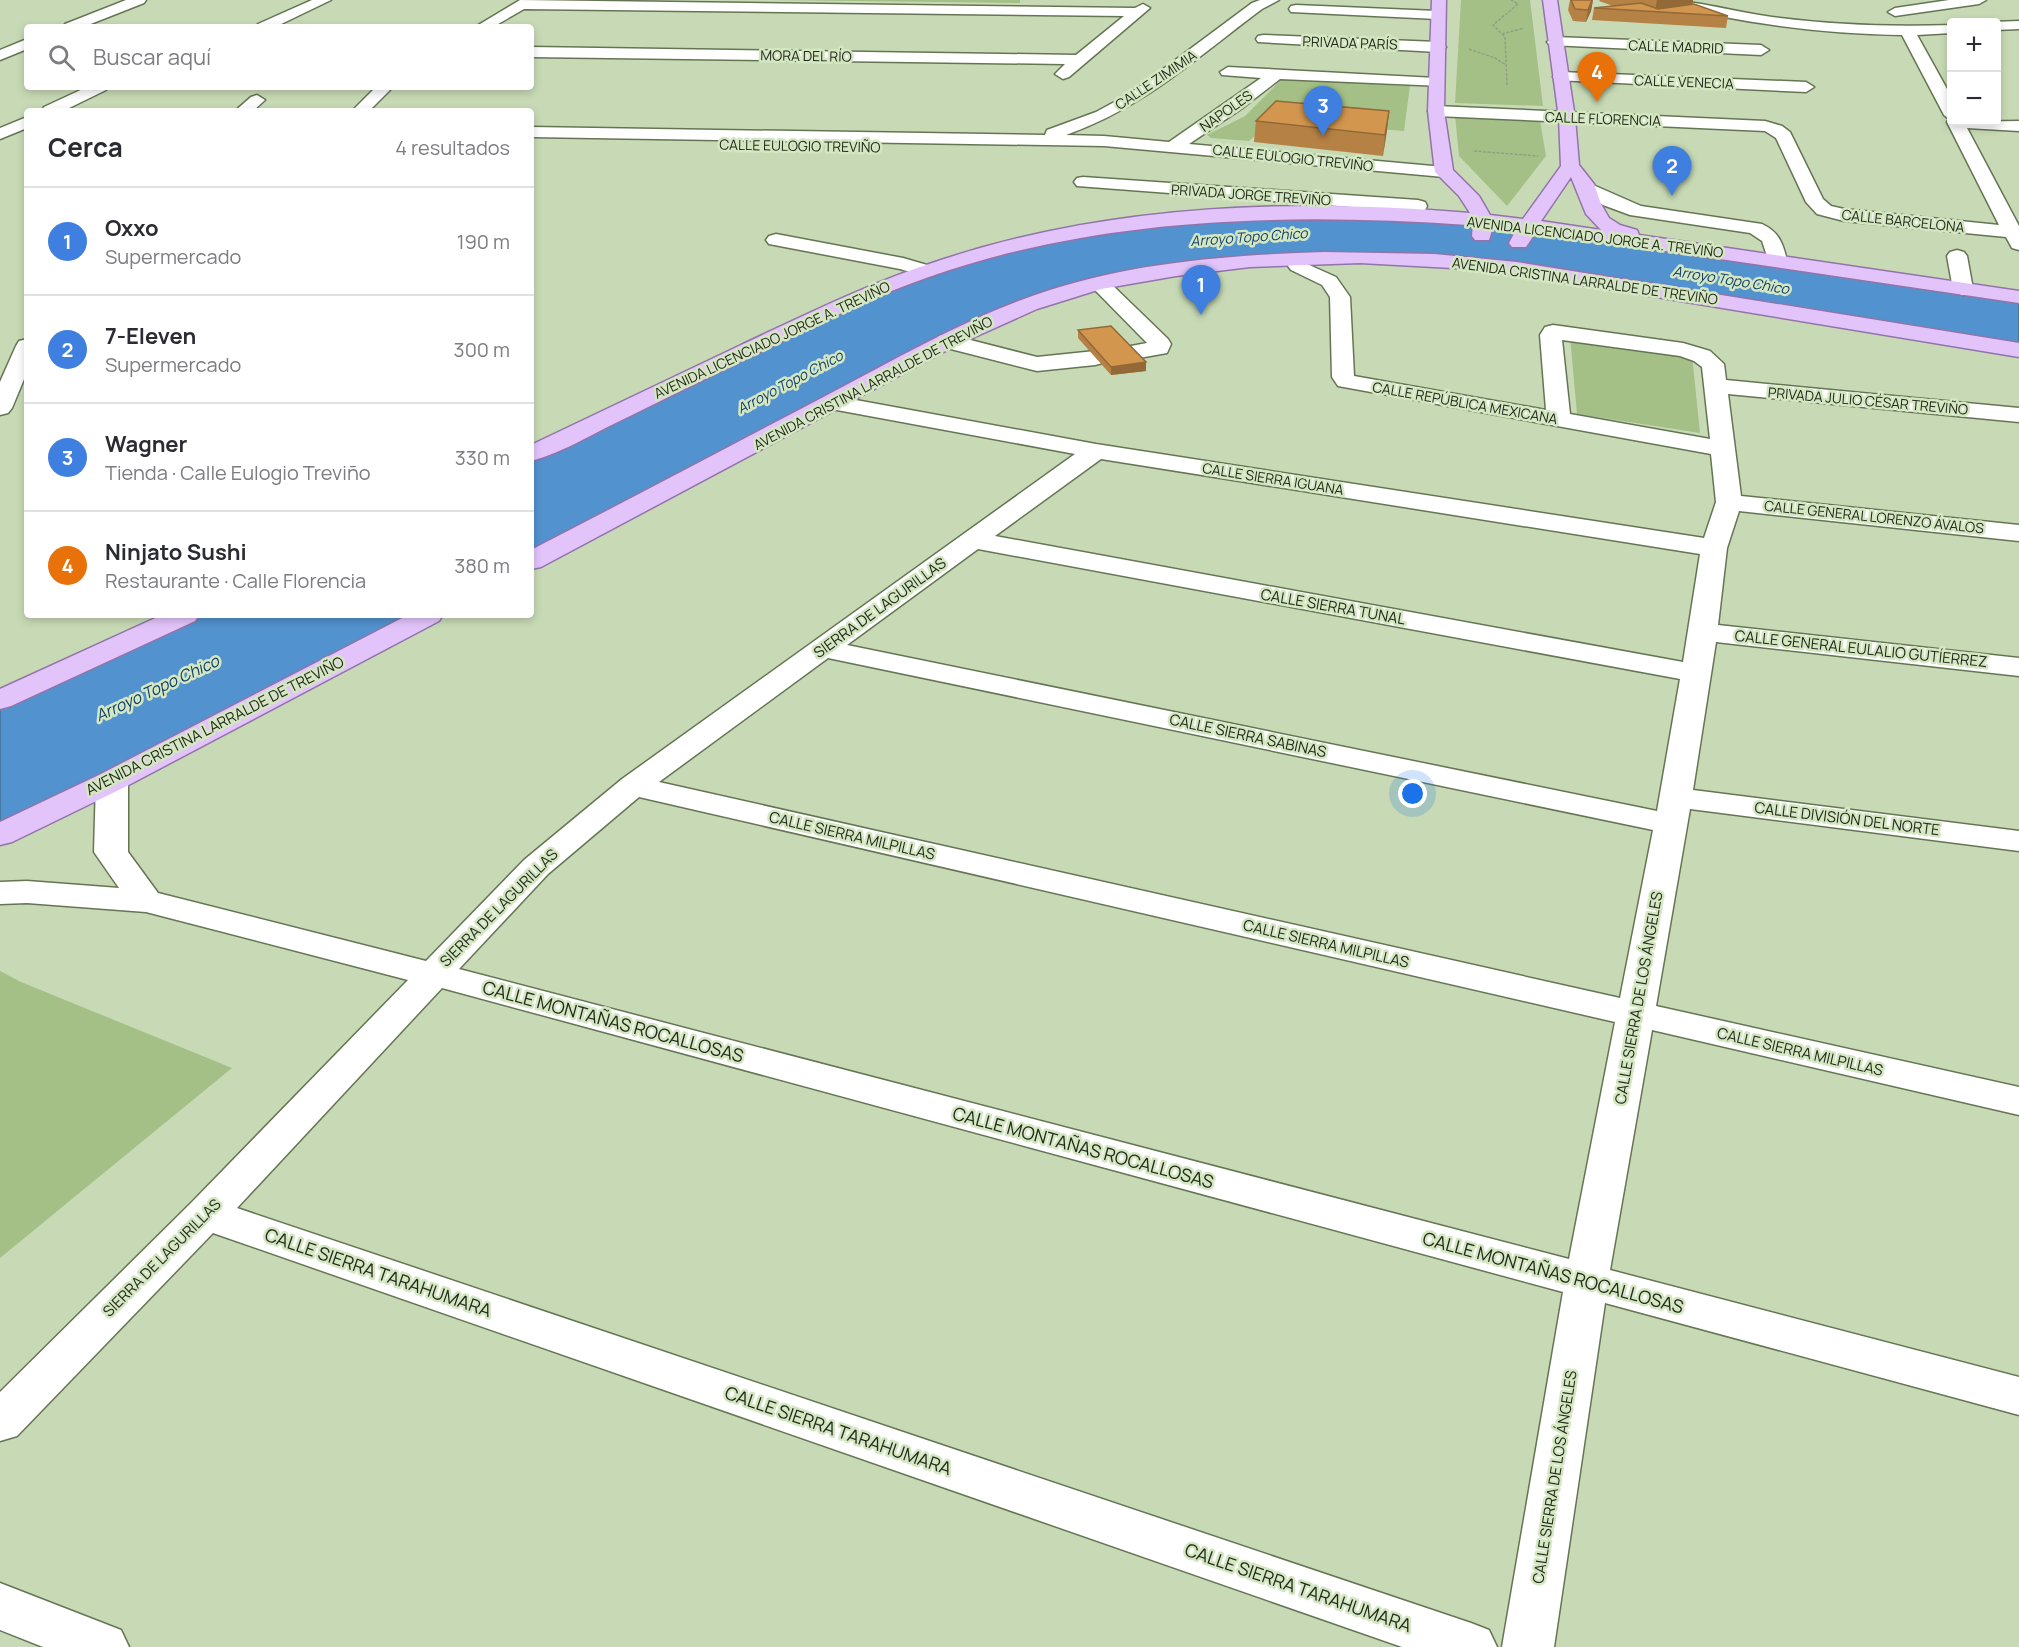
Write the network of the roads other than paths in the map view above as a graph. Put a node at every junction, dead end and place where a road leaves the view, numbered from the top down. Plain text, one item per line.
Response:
1 (139, 0) edge
2 (324, 0) edge
3 (1155, 0) edge
4 (1272, 0) edge
5 (1550, 0) edge
6 (1666, 0) edge
7 (1980, 0) edge
8 (525, 3) edge
9 (1438, 8) edge
10 (1296, 9) dead end
11 (1136, 12) junction
12 (1797, 23) junction
13 (78, 24) edge
14 (270, 24) edge
15 (487, 24) edge
16 (2019, 25) edge
17 (2001, 26) edge
18 (1947, 28) edge
19 (1908, 31) junction
20 (1263, 39) dead end
21 (1556, 42) junction
22 (24, 45) edge
23 (1437, 46) junction
24 (1761, 50) dead end
25 (534, 52) edge
26 (0, 55) edge
27 (1080, 60) junction
28 (1228, 72) dead end
29 (1276, 75) junction
30 (1561, 77) junction
31 (1059, 78) dead end
32 (1436, 83) junction
33 (1806, 87) dead end
34 (94, 90) edge
35 (382, 90) edge
36 (257, 100) dead end
37 (1947, 105) edge
38 (56, 108) edge
39 (247, 108) edge
40 (363, 108) edge
41 (1436, 111) junction
42 (1567, 118) junction
43 (24, 123) edge
44 (2001, 125) edge
45 (1957, 126) edge
46 (2019, 126) edge
47 (1769, 127) joint
48 (24, 131) edge
49 (534, 132) edge
50 (4, 133) edge
51 (697, 140) junction
52 (534, 143) edge
53 (1036, 144) junction
54 (1174, 146) junction
55 (1355, 164) junction
56 (1570, 166) junction
57 (1083, 182) dead end
58 (1584, 186) junction
59 (1430, 195) junction
60 (1337, 207) junction
61 (1691, 219) junction
62 (1483, 225) junction
63 (1526, 229) junction
64 (1609, 237) junction
65 (2017, 238) edge
66 (776, 240) dead end
67 (1681, 241) junction
68 (1716, 252) junction
69 (1957, 256) dead end
70 (1427, 257) junction
71 (1474, 261) junction
72 (1562, 261) junction
73 (1777, 261) junction
74 (1510, 264) junction
75 (1298, 266) junction
76 (927, 271) junction
77 (1143, 275) junction
78 (1099, 283) junction
79 (1963, 288) junction
80 (2019, 297) edge
81 (946, 341) junction
82 (0, 346) edge
83 (1992, 346) junction
84 (24, 347) edge
85 (2019, 350) edge
86 (1128, 353) edge
87 (24, 354) edge
88 (1095, 358) edge
89 (1709, 371) junction
90 (834, 403) junction
91 (0, 408) edge
92 (2019, 415) edge
93 (1559, 420) junction
94 (1721, 448) junction
95 (1096, 451) junction
96 (534, 453) edge
97 (1729, 502) junction
98 (2019, 533) edge
99 (971, 540) junction
100 (1714, 548) junction
101 (534, 559) edge
102 (178, 618) edge
103 (423, 618) edge
104 (1703, 632) junction
105 (825, 649) junction
106 (2019, 667) edge
107 (1695, 673) junction
108 (0, 700) edge
109 (112, 780) junction
110 (633, 786) junction
111 (1672, 810) junction
112 (0, 835) edge
113 (2019, 841) edge
114 (0, 893) edge
115 (146, 901) junction
116 (432, 974) junction
117 (1637, 1015) junction
118 (2019, 1101) edge
119 (206, 1214) junction
120 (1586, 1282) junction
121 (2019, 1396) edge
122 (0, 1422) edge
123 (0, 1606) edge
124 (103, 1647) edge
125 (1471, 1647) edge
126 (1528, 1647) edge

1 - 13 street
2 - 14 street
3 - 11 street
4 - 53 street, CALLE ZIMIMIA
5 - 21 main road
6 - 12 street
7 - 12 street
8 - 11 street
8 - 15 street
9 - 10 street
9 - 23 main road
11 - 27 street
12 - 19 street
16 - 17 street
18 - 19 street
19 - 37 street
20 - 23 street, PRIVADA PARÍS
21 - 24 street, CALLE MADRID
21 - 30 main road
22 - 26 street
23 - 32 main road
25 - 27 street, MORA DEL RÍO
27 - 31 street
28 - 29 street
29 - 32 street
29 - 54 street, NAPOLES
30 - 33 street, CALLE VENECIA
30 - 42 main road
32 - 41 main road
34 - 38 street
35 - 40 street
36 - 39 street
41 - 42 street, CALLE FLORENCIA
41 - 59 main road
42 - 47 street, CALLE FLORENCIA
42 - 56 main road
43 - 50 street
44 - 46 street
45 - 65 street
47 - 65 street, CALLE BARCELONA
48 - 50 street
49 - 51 street, CALLE EULOGIO TREVIÑO
51 - 52 street, CALLE EULOGIO TREVIÑO
51 - 53 street, CALLE EULOGIO TREVIÑO
53 - 54 street, CALLE EULOGIO TREVIÑO
54 - 55 street, CALLE EULOGIO TREVIÑO
55 - 59 street, CALLE EULOGIO TREVIÑO
55 - 60 street
56 - 58 main road
56 - 63 main road
57 - 60 street, PRIVADA JORGE TREVIÑO
58 - 61 street
58 - 67 main road
59 - 60 main road, AVENIDA LICENCIADO JORGE A. TREVIÑO
59 - 62 main road, AVENIDA LICENCIADO JORGE A. TREVIÑO
59 - 62 main road
59 - 70 main road
60 - 76 main road, AVENIDA LICENCIADO JORGE A. TREVIÑO
61 - 67 street
61 - 73 street
62 - 63 main road, AVENIDA LICENCIADO JORGE A. TREVIÑO
62 - 71 main road
63 - 64 main road, AVENIDA LICENCIADO JORGE A. TREVIÑO
63 - 74 main road
64 - 68 main road, AVENIDA LICENCIADO JORGE A. TREVIÑO
64 - 72 main road
66 - 76 street
67 - 68 main road
68 - 73 main road, AVENIDA LICENCIADO JORGE A. TREVIÑO
69 - 79 street
70 - 71 main road, AVENIDA CRISTINA LARRALDE DE TREVIÑO
70 - 77 main road, AVENIDA CRISTINA LARRALDE DE TREVIÑO
71 - 74 main road, AVENIDA CRISTINA LARRALDE DE TREVIÑO
72 - 74 main road, AVENIDA CRISTINA LARRALDE DE TREVIÑO
72 - 83 main road, AVENIDA CRISTINA LARRALDE DE TREVIÑO
73 - 79 main road, AVENIDA LICENCIADO JORGE A. TREVIÑO
75 - 77 main road
75 - 83 main road
75 - 93 street, CALLE REPÚBLICA MEXICANA
76 - 96 main road, AVENIDA LICENCIADO JORGE A. TREVIÑO
77 - 78 main road, AVENIDA CRISTINA LARRALDE DE TREVIÑO
78 - 81 main road, AVENIDA CRISTINA LARRALDE DE TREVIÑO
78 - 86 street
79 - 80 main road, AVENIDA LICENCIADO JORGE A. TREVIÑO
81 - 88 street
81 - 90 main road, AVENIDA CRISTINA LARRALDE DE TREVIÑO
82 - 84 street
83 - 85 main road, AVENIDA CRISTINA LARRALDE DE TREVIÑO
87 - 91 street
89 - 92 street, PRIVADA JULIO CÉSAR TREVIÑO
89 - 93 street, PRIVADA JULIO CÉSAR TREVIÑO
89 - 94 street, CALLE SIERRA DE LOS ÁNGELES
90 - 95 street, CALLE SIERRA IGUANA
90 - 101 main road, AVENIDA CRISTINA LARRALDE DE TREVIÑO
93 - 94 street, CALLE REPÚBLICA MEXICANA
94 - 97 street, CALLE SIERRA DE LOS ÁNGELES
95 - 99 street, SIERRA DE LAGURILLAS
95 - 100 street, CALLE SIERRA IGUANA
97 - 98 street, CALLE GENERAL LORENZO ÁVALOS
97 - 100 street, CALLE SIERRA DE LOS ÁNGELES
99 - 105 street, SIERRA DE LAGURILLAS
99 - 107 street, CALLE SIERRA TUNAL
100 - 104 street, CALLE SIERRA DE LOS ÁNGELES
102 - 108 main road
103 - 109 main road, AVENIDA CRISTINA LARRALDE DE TREVIÑO
104 - 106 street, CALLE GENERAL EULALIO GUTÍERREZ
104 - 107 street, CALLE SIERRA DE LOS ÁNGELES
105 - 110 street, SIERRA DE LAGURILLAS
105 - 111 street, CALLE SIERRA SABINAS
107 - 111 street, CALLE SIERRA DE LOS ÁNGELES
109 - 112 main road, AVENIDA CRISTINA LARRALDE DE TREVIÑO
109 - 115 street
110 - 116 street, SIERRA DE LAGURILLAS
110 - 117 street, CALLE SIERRA MILPILLAS
111 - 113 street, CALLE DIVISIÓN DEL NORTE
111 - 117 street, CALLE SIERRA DE LOS ÁNGELES
114 - 115 street, CALLE MONTAÑAS ROCALLOSAS
115 - 116 street, CALLE MONTAÑAS ROCALLOSAS
116 - 119 street, SIERRA DE LAGURILLAS
116 - 120 street, CALLE MONTAÑAS ROCALLOSAS
117 - 118 street, CALLE SIERRA MILPILLAS
117 - 120 street, CALLE SIERRA DE LOS ÁNGELES
119 - 122 street, SIERRA DE LAGURILLAS
119 - 125 street, CALLE SIERRA TARAHUMARA
120 - 121 street, CALLE MONTAÑAS ROCALLOSAS
120 - 126 street, CALLE SIERRA DE LOS ÁNGELES
123 - 124 street

